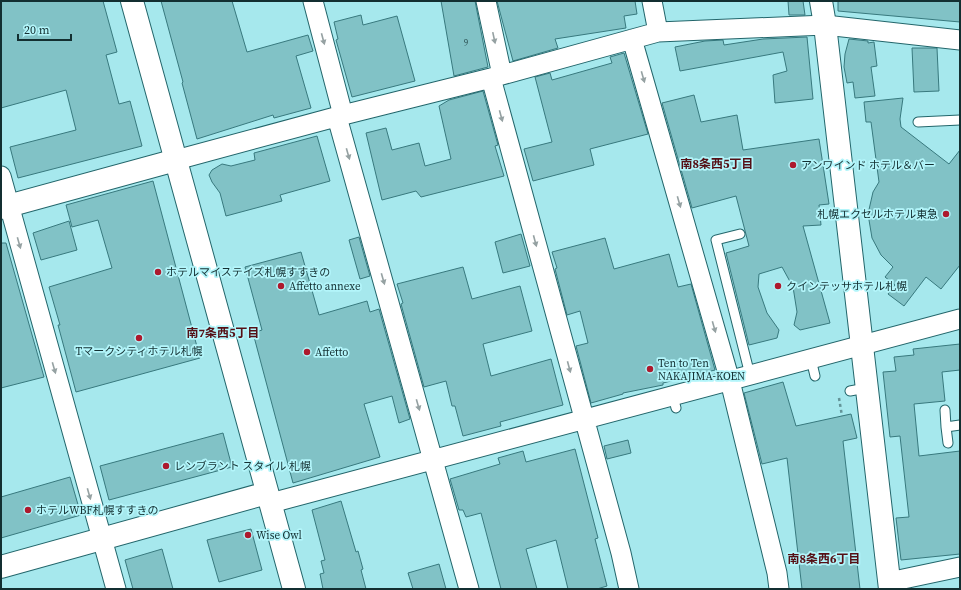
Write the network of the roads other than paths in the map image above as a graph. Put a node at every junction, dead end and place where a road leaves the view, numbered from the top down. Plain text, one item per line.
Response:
1 (132, 1) edge
2 (313, 1) edge
3 (486, 1) edge
4 (652, 1) edge
5 (821, 1) edge
6 (824, 25) junction
7 (658, 32) junction
8 (632, 39) junction
9 (960, 40) edge
10 (496, 77) junction
11 (340, 116) junction
12 (960, 120) edge
13 (918, 122) dead end
14 (176, 160) junction
15 (1, 176) edge
16 (5, 207) edge
17 (740, 234) dead end
18 (960, 319) edge
19 (861, 346) junction
20 (750, 375) junction
21 (730, 381) junction
22 (945, 410) dead end
23 (584, 420) junction
24 (960, 425) edge
25 (946, 427) junction
26 (948, 443) dead end
27 (434, 460) junction
28 (269, 498) junction
29 (102, 539) junction
30 (1, 567) edge
31 (960, 567) edge
32 (889, 586) edge
33 (116, 589) edge
34 (294, 589) edge
35 (469, 589) edge
36 (629, 589) edge
37 (779, 589) edge

1 - 14 street
2 -> 11 street
3 -> 10 street
4 - 7 street
5 - 6 street
6 - 7 street
6 - 9 street
6 - 19 street
7 - 8 street
8 - 10 street
8 -> 21 street
10 - 11 street
10 -> 23 street
11 - 14 street
11 -> 27 street
12 - 13 lane
14 - 16 street
14 - 28 street
15 - 16 street
16 -> 29 street
17 - 20 lane
18 - 19 street
19 - 20 street
19 - 32 street
20 - 21 street
21 - 23 street
21 - 37 street
22 - 25 lane
23 - 27 street
23 - 36 street
24 - 25 lane
25 - 26 lane
27 - 28 street
27 - 35 street
28 - 29 street
28 - 34 street
29 - 30 street
29 - 33 street
31 - 32 street

